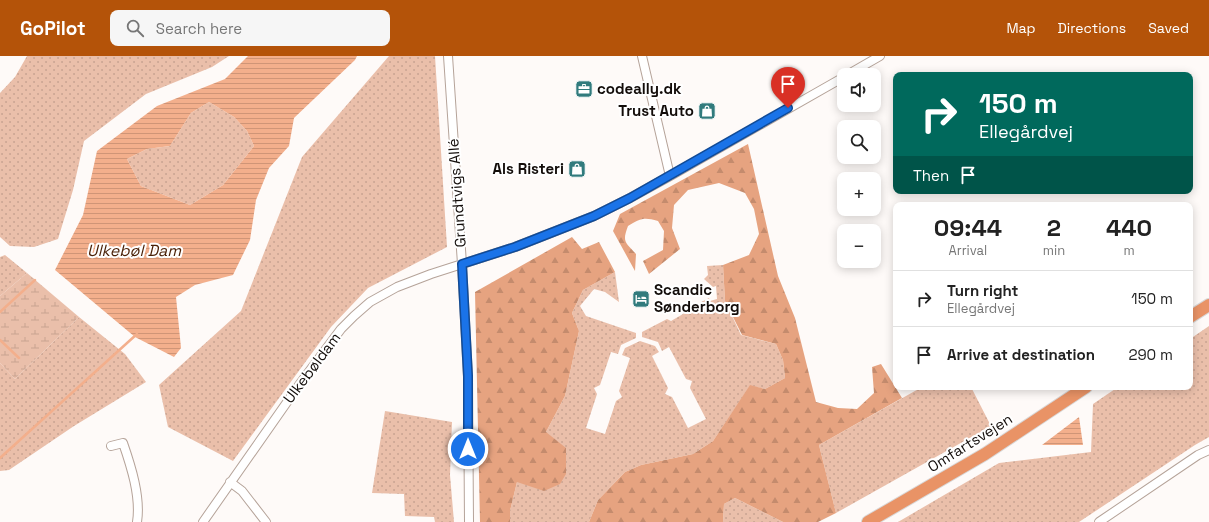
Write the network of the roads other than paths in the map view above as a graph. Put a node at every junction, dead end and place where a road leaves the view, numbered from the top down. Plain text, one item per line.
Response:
1 (448, 56) edge
2 (642, 56) edge
3 (880, 56) edge
4 (859, 68) edge
5 (837, 81) edge
6 (670, 176) junction
7 (462, 264) junction
8 (1209, 304) edge
9 (1193, 315) edge
10 (1081, 390) edge
11 (111, 446) dead end
12 (1209, 450) edge
13 (230, 482) junction
14 (137, 522) edge
15 (203, 522) edge
16 (266, 522) edge
17 (469, 522) edge
18 (868, 522) edge
19 (1098, 522) edge

1 - 7 street, Grundtvigs Allé
2 - 6 street
3 - 4 street
5 - 6 street, Ulkebøldam
6 - 7 street, Ulkebøldam
7 - 13 street, Ulkebøldam
7 - 17 street, Grundtvigs Allé
8 - 9 highway
10 - 18 highway, Omfartsvejen
11 - 14 street
12 - 19 street
13 - 15 street, Ulkebøldam
13 - 16 street

